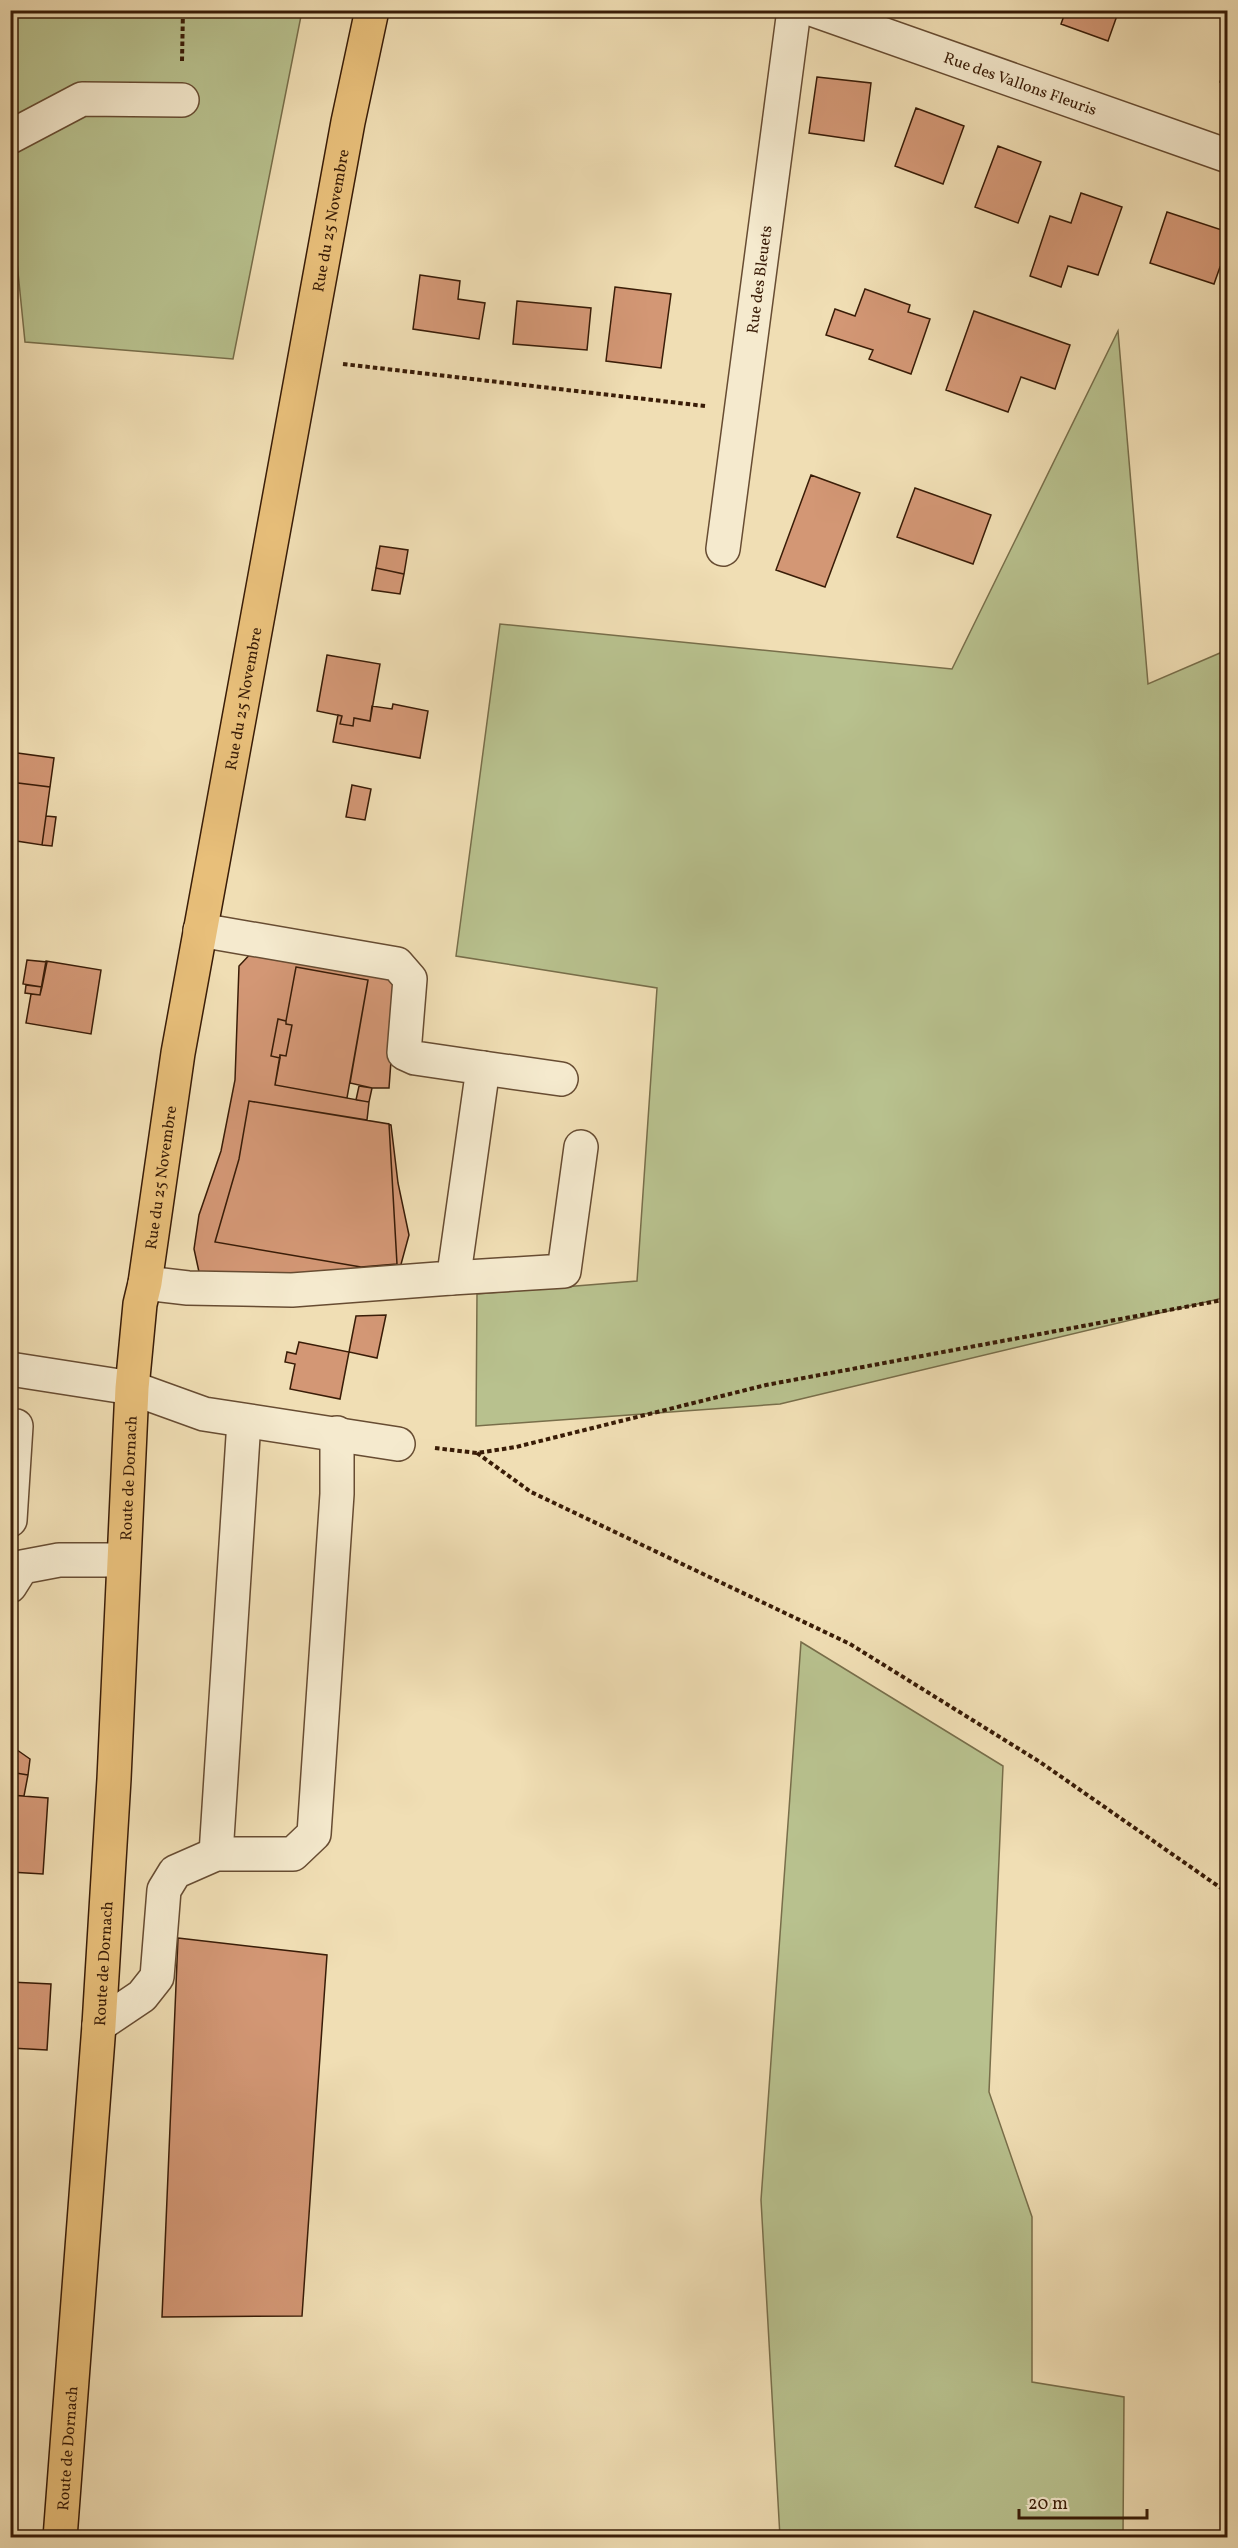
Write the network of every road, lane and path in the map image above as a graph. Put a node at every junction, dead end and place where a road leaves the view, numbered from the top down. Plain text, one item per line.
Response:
1 (183, 10) edge
2 (372, 10) edge
3 (794, 10) edge
4 (814, 10) edge
5 (182, 100) joint
6 (10, 137) edge
7 (1227, 156) edge
8 (305, 359) junction
9 (741, 411) junction
10 (723, 549) dead end
11 (200, 930) junction
12 (483, 1068) junction
13 (561, 1079) dead end
14 (581, 1147) dead end
15 (451, 1278) junction
16 (145, 1283) junction
17 (1227, 1299) edge
18 (10, 1369) edge
19 (132, 1388) junction
20 (244, 1420) junction
21 (16, 1426) dead end
22 (337, 1433) junction
23 (398, 1444) joint
24 (477, 1453) junction
25 (10, 1520) edge
26 (123, 1560) junction
27 (14, 1568) edge
28 (216, 1854) junction
29 (1227, 1893) edge
30 (99, 2025) junction
31 (60, 2538) edge

1 - 5 path
2 - 8 main road, Rue du 25 Novembre
3 - 9 street, Rue des Bleuets
4 - 7 street, Rue des Vallons Fleuris
5 - 6 street
8 - 9 path
8 - 11 main road, Rue du 25 Novembre
9 - 10 street, Rue des Bleuets
11 - 12 street
11 - 16 main road, Rue du 25 Novembre
12 - 13 street
12 - 15 street
14 - 15 street
15 - 16 street
16 - 19 main road, Rue du 25 Novembre
17 - 24 path
18 - 19 street
19 - 20 street
19 - 26 main road, Route de Dornach
20 - 22 street
20 - 28 street
21 - 25 street
22 - 23 street
22 - 28 street
23 - 24 path
24 - 29 path
26 - 27 street
26 - 30 main road, Route de Dornach
28 - 30 street
30 - 31 main road, Route de Dornach

